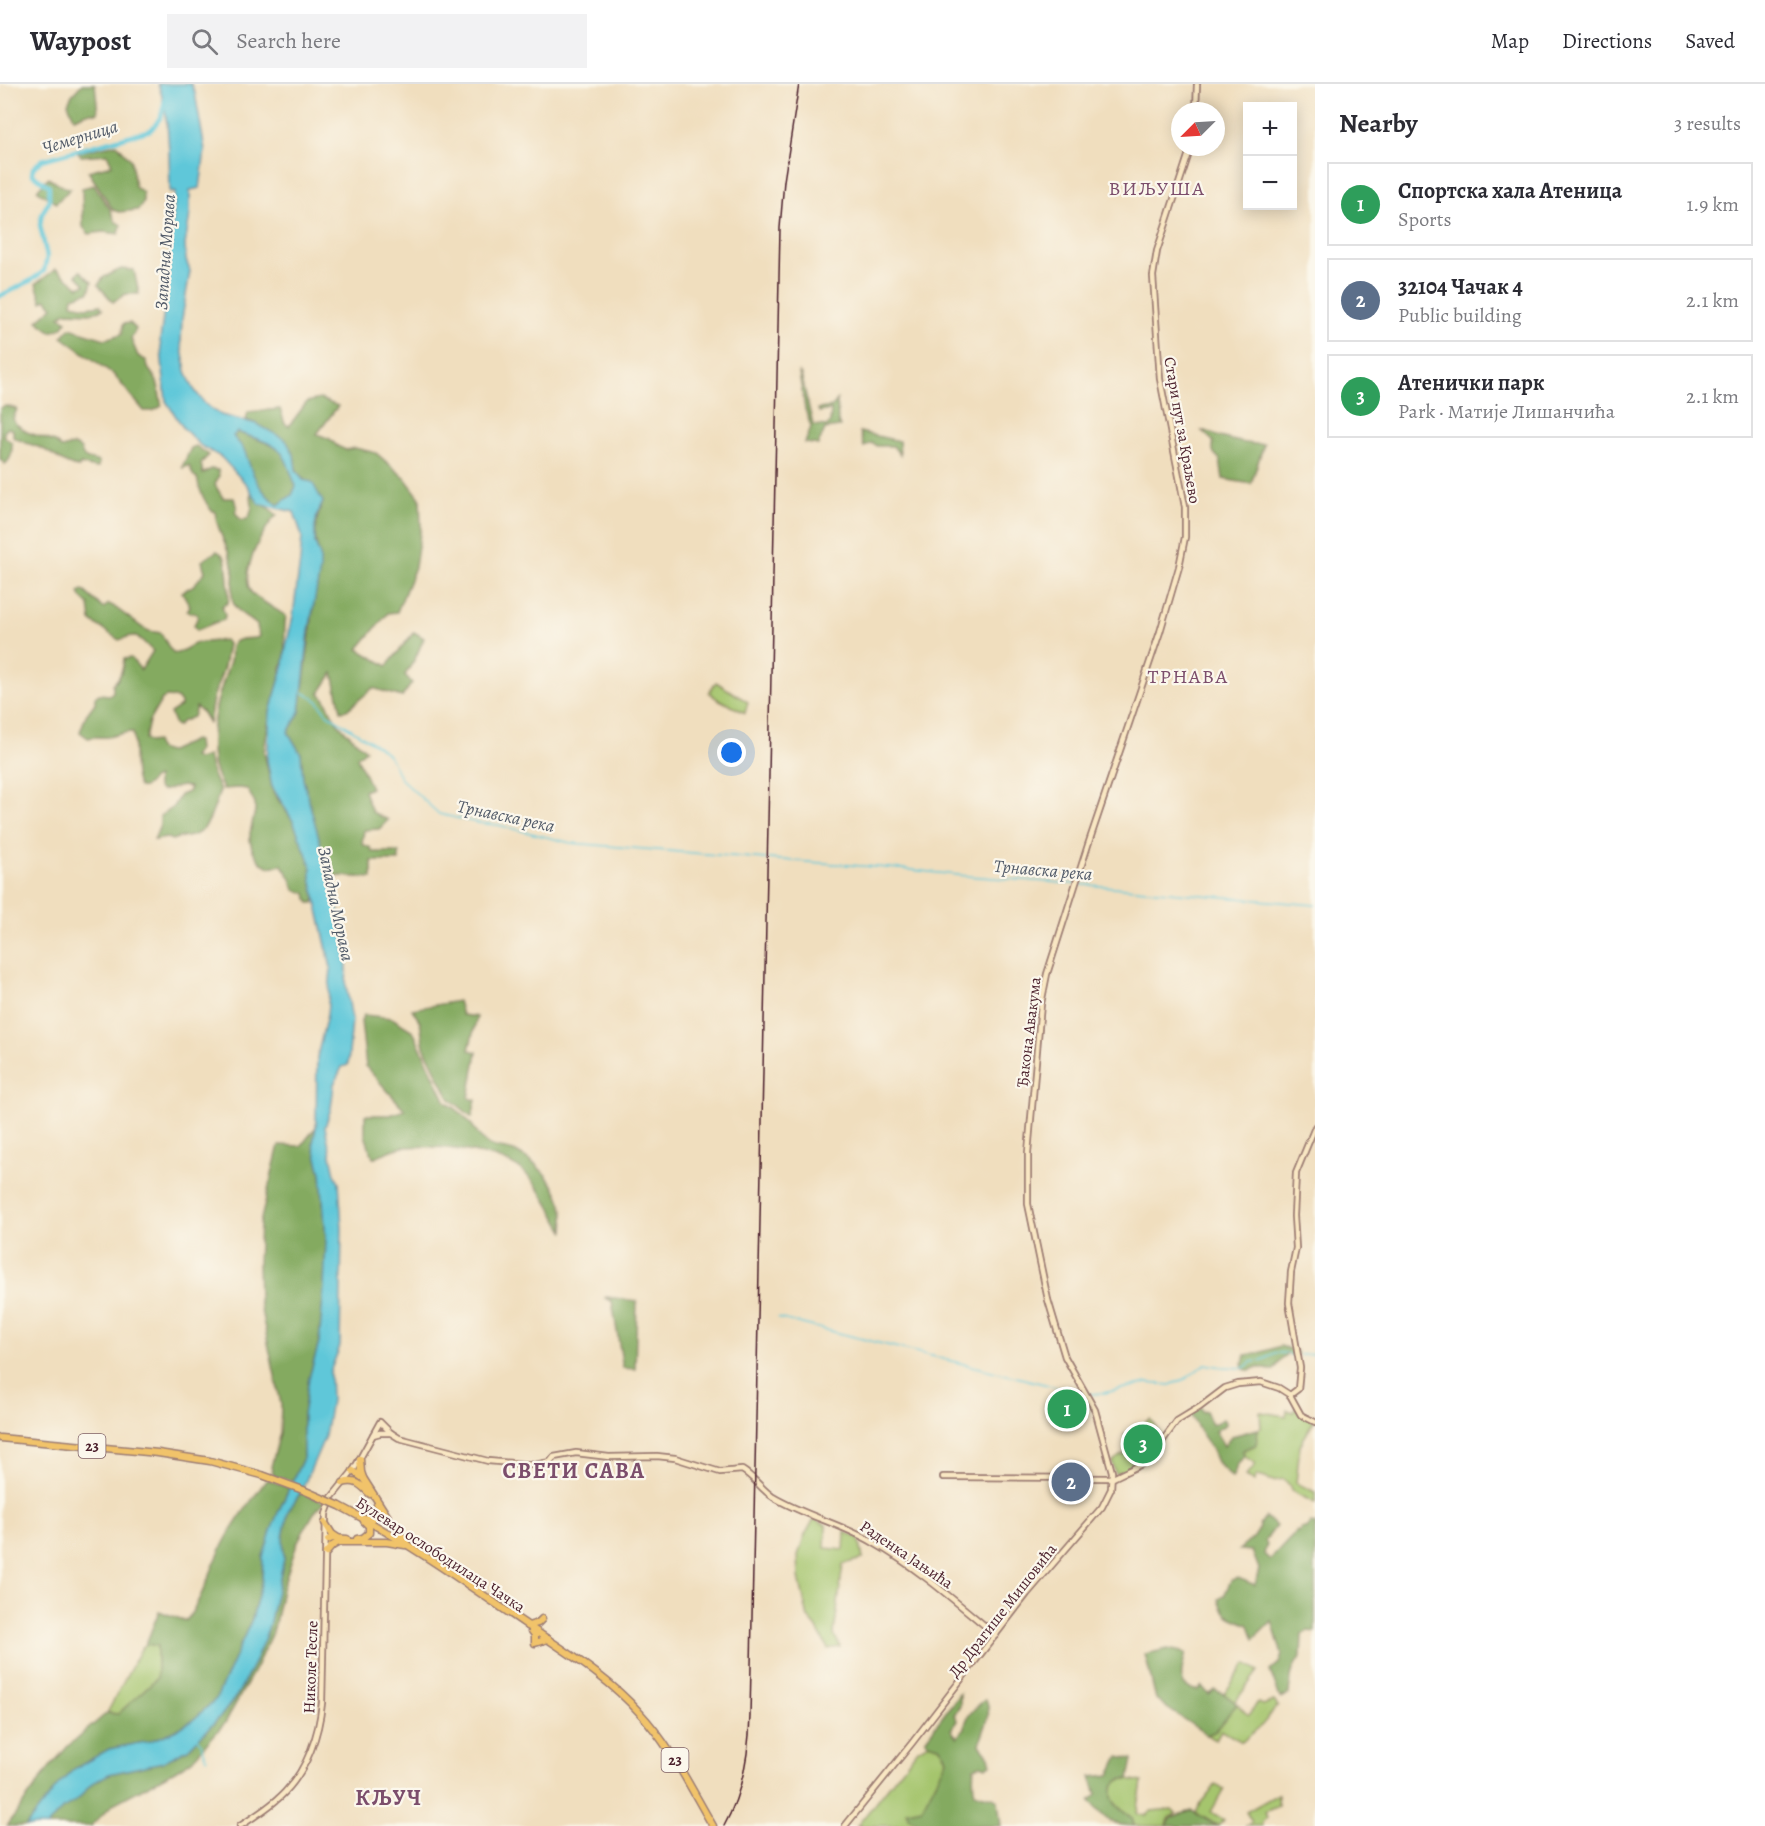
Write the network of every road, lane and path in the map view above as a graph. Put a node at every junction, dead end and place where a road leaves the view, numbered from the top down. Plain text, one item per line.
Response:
1 (1197, 84) edge
2 (1196, 102) edge
3 (1188, 156) edge
4 (1154, 648) joint
5 (1315, 1126) edge
6 (1290, 1395) junction
7 (1315, 1422) edge
8 (391, 1433) junction
9 (373, 1434) junction
10 (0, 1438) edge
11 (360, 1459) junction
12 (352, 1472) junction
13 (943, 1478) dead end
14 (1113, 1478) junction
15 (362, 1481) junction
16 (343, 1484) junction
17 (360, 1516) junction
18 (325, 1523) junction
19 (326, 1540) junction
20 (339, 1540) junction
21 (409, 1546) junction
22 (326, 1553) junction
23 (542, 1619) dead end
24 (528, 1626) junction
25 (996, 1635) junction
26 (241, 1826) edge
27 (713, 1826) edge
28 (845, 1826) edge

1 - 2 street
3 - 4 street, Стари пут за Краљево
4 - 14 street, Ђакона Авакума
5 - 6 street
6 - 7 street
6 - 14 street
8 - 9 street
8 - 9 street
8 - 25 street, Раденка Јањића
9 - 11 street
10 - 17 main road, Булевар ослободилаца Чачка / 23, bridge
11 - 12 street
11 - 15 main road
12 - 15 main road
12 - 16 street
13 - 14 street
14 - 25 street, Др Драгише Мишовића
15 - 16 main road
15 - 17 main road
15 - 21 main road
16 - 18 street, Николе Тесле
17 - 20 main road
17 - 21 main road, Булевар ослободилаца Чачка / 23
18 - 19 street, Николе Тесле
18 - 20 main road
19 - 20 main road
19 - 22 street, Николе Тесле
20 - 21 main road
20 - 22 main road
21 - 24 main road, Булевар ослободилаца Чачка / 23
22 - 26 street, Николе Тесле
23 - 24 main road
24 - 27 main road, Булевар ослободилаца Чачка / 23
25 - 28 street, Др Драгише Мишовића

